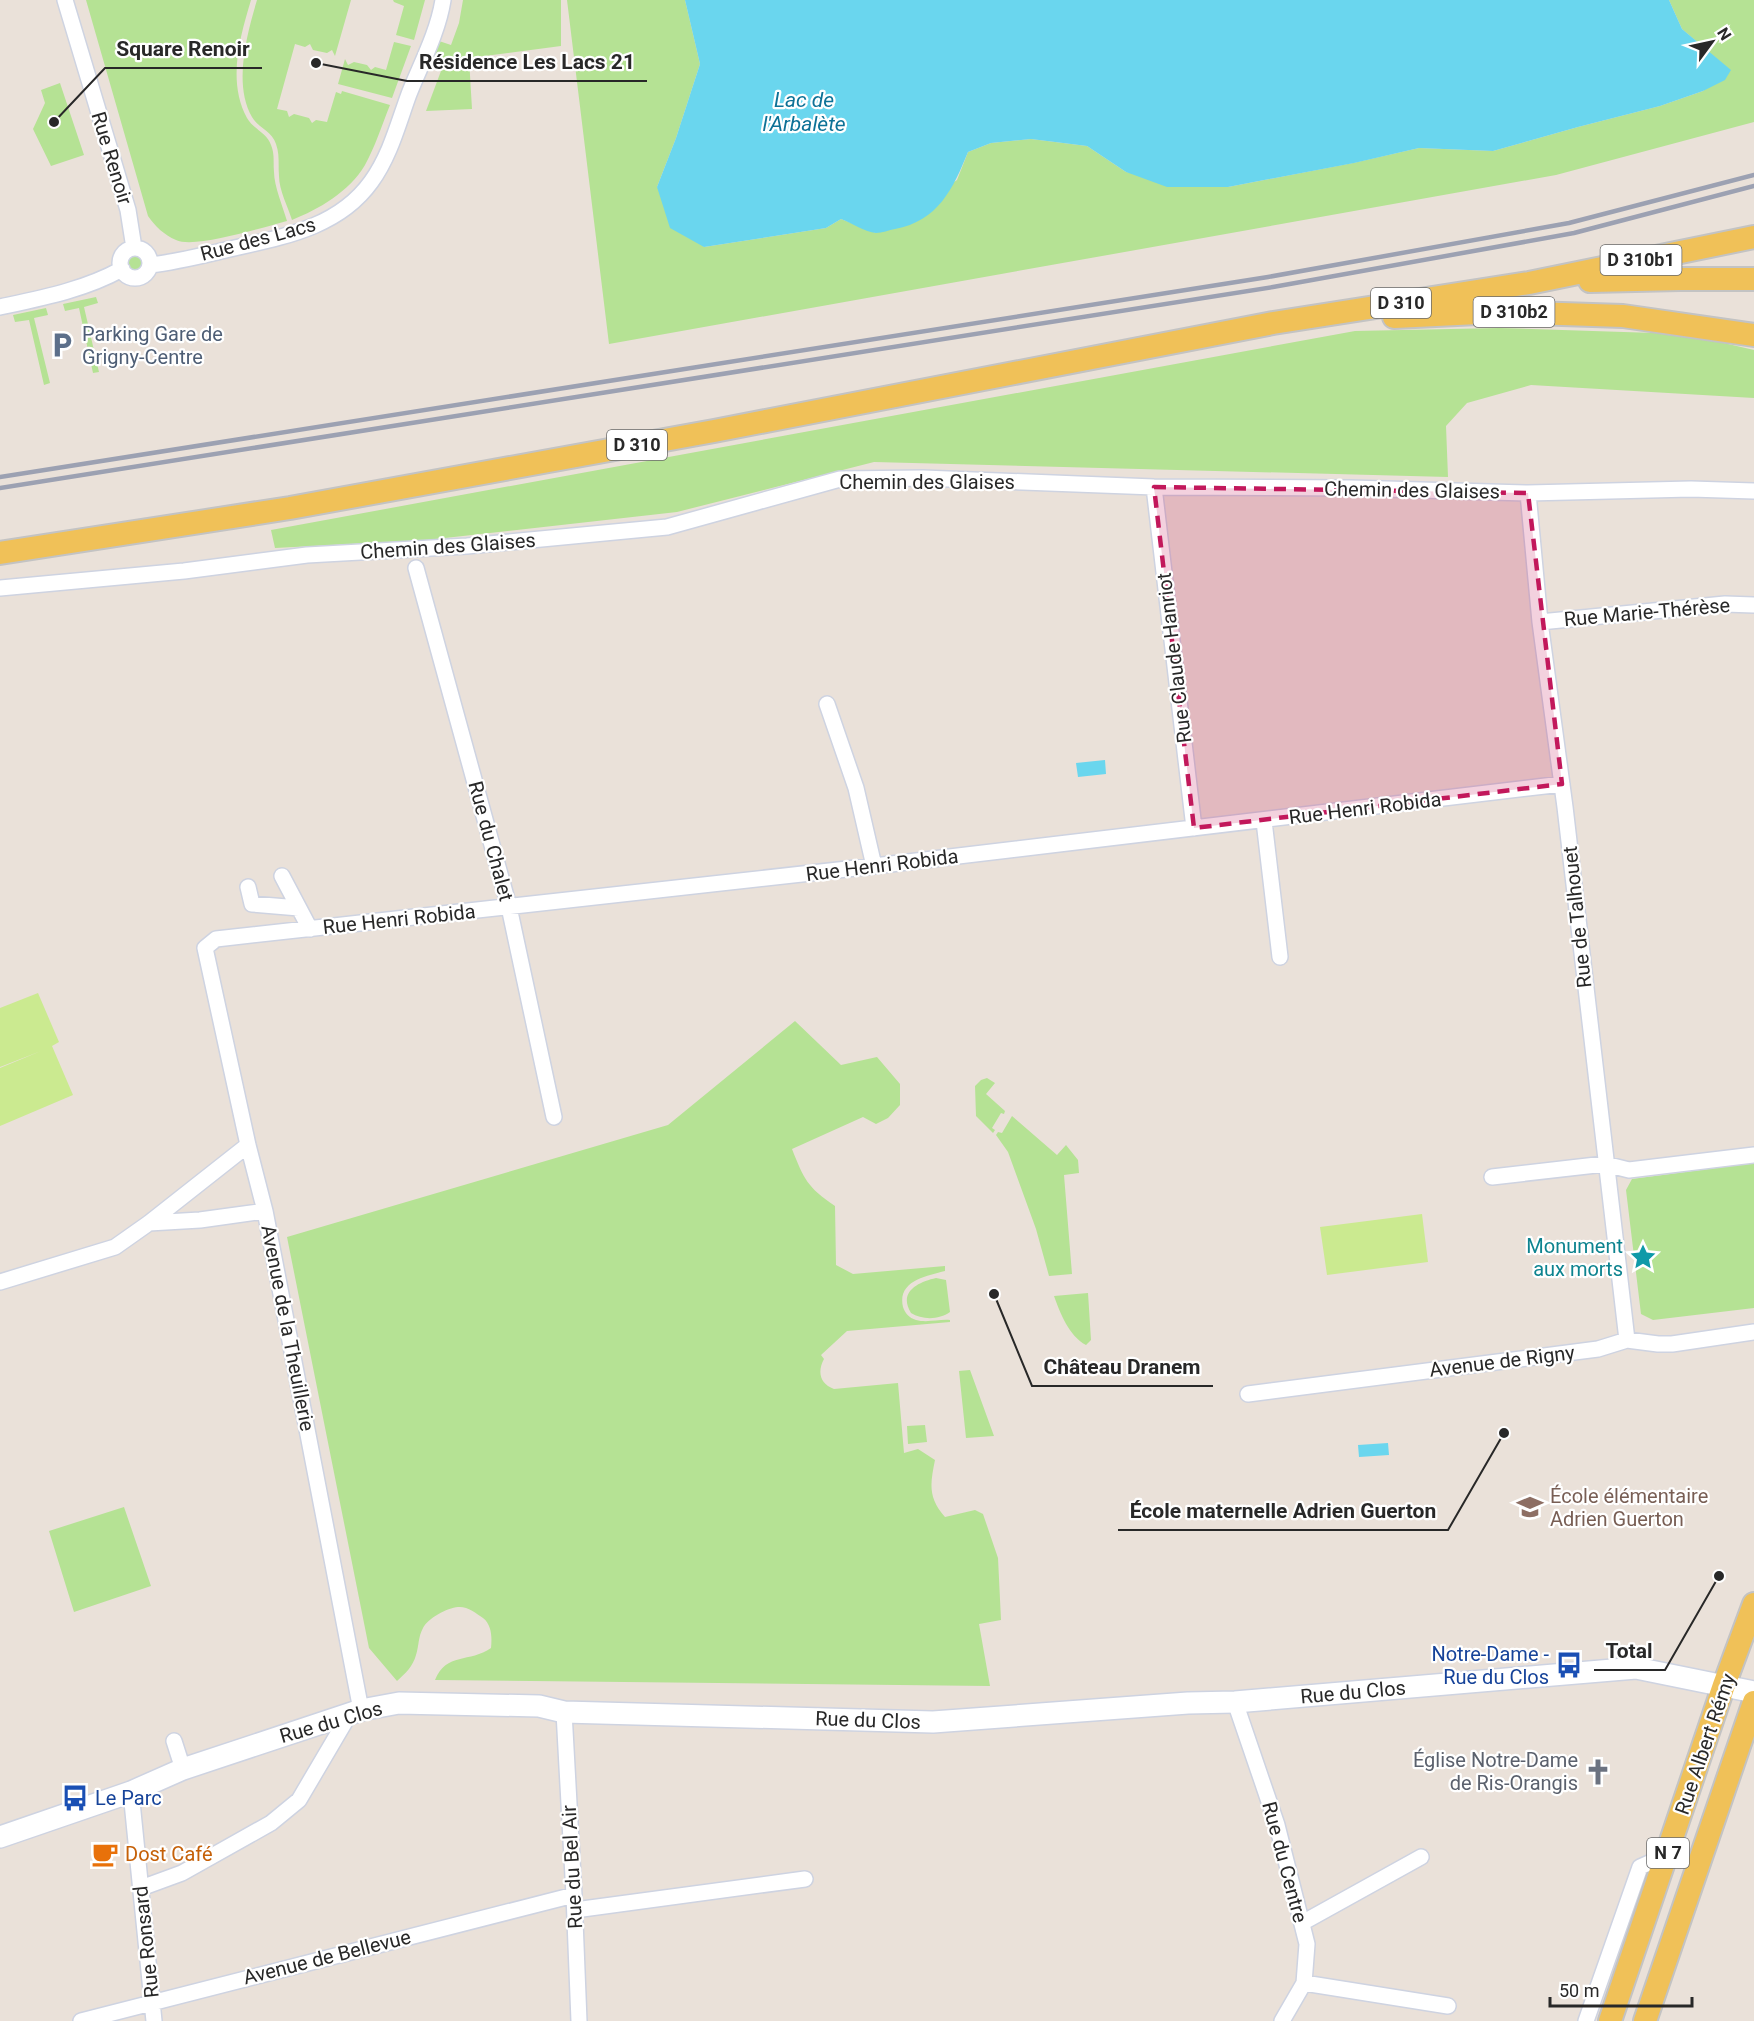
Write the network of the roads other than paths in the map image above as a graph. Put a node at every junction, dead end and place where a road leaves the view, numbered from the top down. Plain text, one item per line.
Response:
1 (65, 0) edge
2 (443, 0) edge
3 (1754, 237) edge
4 (134, 248) junction
5 (150, 265) junction
6 (122, 269) junction
7 (1754, 279) edge
8 (1529, 283) junction
9 (0, 307) edge
10 (1273, 323) junction
11 (1754, 335) edge
12 (1154, 488) junction
13 (1754, 491) edge
14 (1528, 493) junction
15 (0, 553) edge
16 (416, 568) dead end
17 (0, 588) edge
18 (1754, 605) edge
19 (1540, 622) junction
20 (827, 704) dead end
21 (1562, 784) junction
22 (1264, 821) junction
23 (1194, 828) junction
24 (874, 866) junction
25 (282, 876) dead end
26 (248, 887) dead end
27 (509, 907) junction
28 (299, 908) junction
29 (310, 929) junction
30 (205, 948) joint
31 (1280, 957) dead end
32 (554, 1117) dead end
33 (248, 1145) junction
34 (1754, 1155) edge
35 (1605, 1164) junction
36 (1492, 1177) dead end
37 (265, 1211) junction
38 (149, 1223) junction
39 (0, 1281) edge
40 (1754, 1332) edge
41 (1627, 1340) junction
42 (1248, 1394) dead end
43 (1754, 1604) edge
44 (1724, 1685) junction
45 (1754, 1692) edge
46 (1235, 1702) junction
47 (1754, 1702) edge
48 (355, 1712) junction
49 (564, 1712) junction
50 (174, 1741) dead end
51 (183, 1768) junction
52 (130, 1792) junction
53 (0, 1837) edge
54 (1667, 1855) junction
55 (1421, 1857) dead end
56 (805, 1880) dead end
57 (141, 1888) junction
58 (574, 1895) junction
59 (575, 1910) junction
60 (1302, 1923) junction
61 (1304, 1983) junction
62 (152, 2002) junction
63 (1448, 2006) dead end
64 (81, 2021) edge
65 (154, 2021) edge
66 (579, 2021) edge
67 (1282, 2021) edge
68 (1586, 2021) edge
69 (1610, 2021) edge
70 (1645, 2021) edge

1 - 4 street, Rue Renoir
2 - 5 street, Rue des Lacs
3 - 8 main road, D 310b1
4 - 5 street
4 - 6 street
5 - 6 street, Rue des Lacs
6 - 9 street
7 - 8 main road, D 310
8 - 10 main road, D 310
10 - 11 main road, D 310b2
10 - 15 main road, D 310
12 - 14 street, Chemin des Glaises
12 - 17 street, Chemin des Glaises
12 - 23 street, Rue Claude Hanriot
13 - 14 street, Chemin des Glaises
14 - 19 street, Rue de Talhouet
16 - 27 street, Rue du Chalet
18 - 19 street, Rue Marie-Thérèse
19 - 21 street, Rue de Talhouet
20 - 24 street
21 - 22 street, Rue Henri Robida
21 - 35 street, Rue de Talhouet
22 - 23 street, Rue Henri Robida
22 - 31 street
23 - 24 street, Rue Henri Robida
24 - 27 street, Rue Henri Robida
25 - 28 street
26 - 28 street
27 - 29 street, Rue Henri Robida
27 - 32 street, Rue du Chalet
28 - 29 street
29 - 30 street, Rue Henri Robida
30 - 33 street, Avenue de la Theuillerie
33 - 37 street, Avenue de la Theuillerie
33 - 38 street
34 - 35 street
35 - 36 street
35 - 41 street, Rue de Talhouet
37 - 38 street
37 - 48 street, Avenue de la Theuillerie
38 - 39 street
40 - 41 street, Avenue de Rigny
41 - 42 street, Avenue de Rigny
43 - 44 main road, Rue Albert Rémy / N 7
44 - 45 street, Rue du Clos
44 - 46 street, Rue du Clos
44 - 54 main road, Rue Albert Rémy / N 7
46 - 49 street, Rue du Clos
46 - 60 street, Rue du Centre
47 - 70 main road, Rue Albert Rémy / N 7
48 - 49 street, Rue du Clos
48 - 51 street, Rue du Clos
48 - 57 street
49 - 58 street, Rue du Bel Air
50 - 51 street
51 - 52 street, Rue du Clos
52 - 53 street, Rue du Clos
52 - 57 street, Rue Ronsard
54 - 68 street
54 - 69 main road, Rue Albert Rémy / N 7
55 - 60 street
56 - 59 street
57 - 62 street, Rue Ronsard
58 - 59 street, Rue du Bel Air
58 - 62 street, Avenue de Bellevue
59 - 66 street, Rue du Bel Air
60 - 61 street, Rue du Centre
61 - 63 street
61 - 67 street, Rue du Centre
62 - 64 street, Avenue de Bellevue
62 - 65 street, Rue Ronsard

